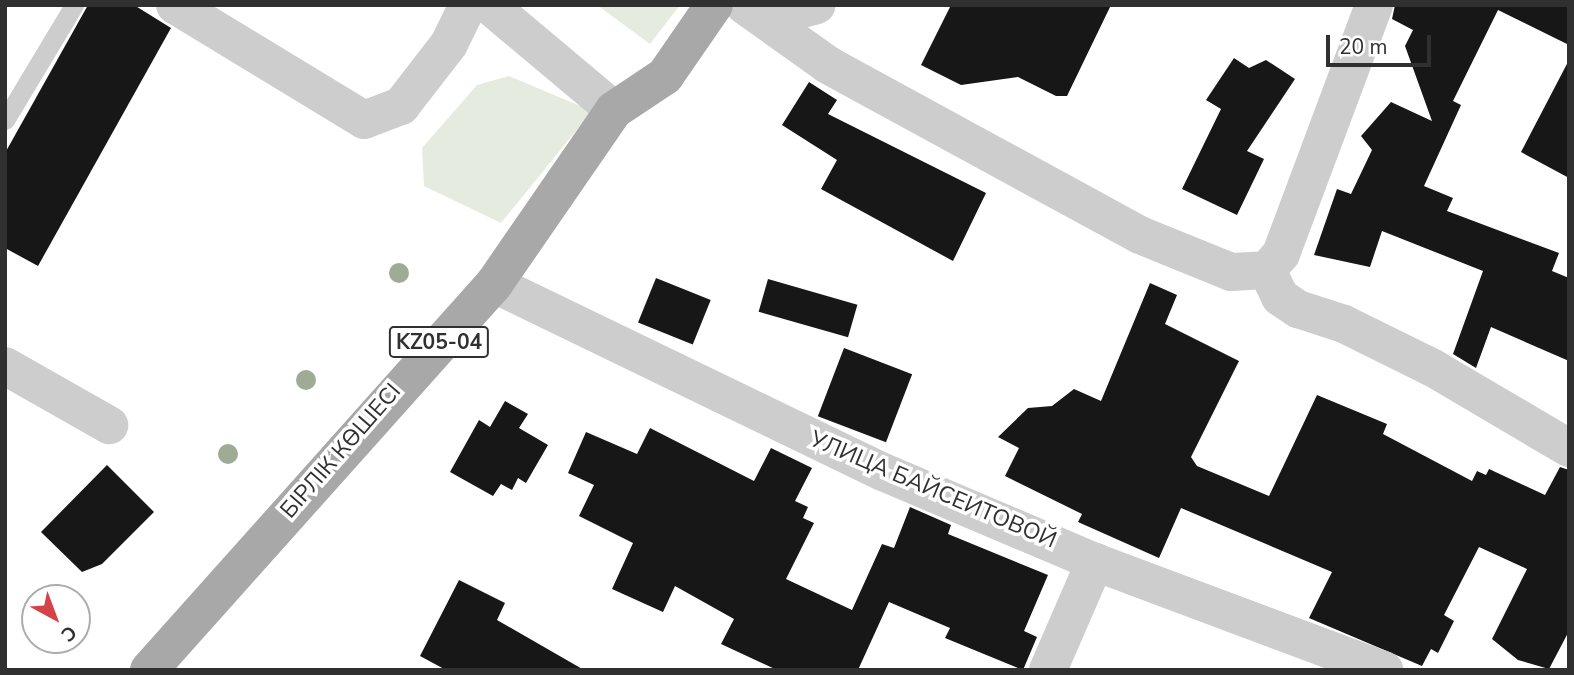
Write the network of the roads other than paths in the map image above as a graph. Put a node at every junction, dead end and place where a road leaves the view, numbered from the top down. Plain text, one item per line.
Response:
1 (74, 5) edge
2 (175, 5) edge
3 (468, 5) edge
4 (489, 5) edge
5 (714, 5) edge
6 (744, 5) edge
7 (756, 5) edge
8 (817, 5) edge
9 (1374, 5) edge
10 (614, 110) junction
11 (5, 120) edge
12 (1266, 270) junction
13 (494, 284) junction
14 (5, 366) edge
15 (109, 425) dead end
16 (1569, 448) edge
17 (1095, 562) junction
18 (149, 670) edge
19 (1048, 670) edge
20 (1384, 670) edge

1 - 11 lane
2 - 3 street
4 - 10 street
5 - 10 main road, БІРЛІК КӨШЕСІ / KZ05-04
6 - 12 street
7 - 8 street
9 - 12 street
10 - 13 main road, БІРЛІК КӨШЕСІ / KZ05-04
12 - 16 street
13 - 17 street, УЛИЦА БАЙСЕИТОВОЙ
13 - 18 main road, БІРЛІК КӨШЕСІ / KZ05-04
14 - 15 street
17 - 19 street
17 - 20 street, УЛИЦА БАЙСЕИТОВОЙ

